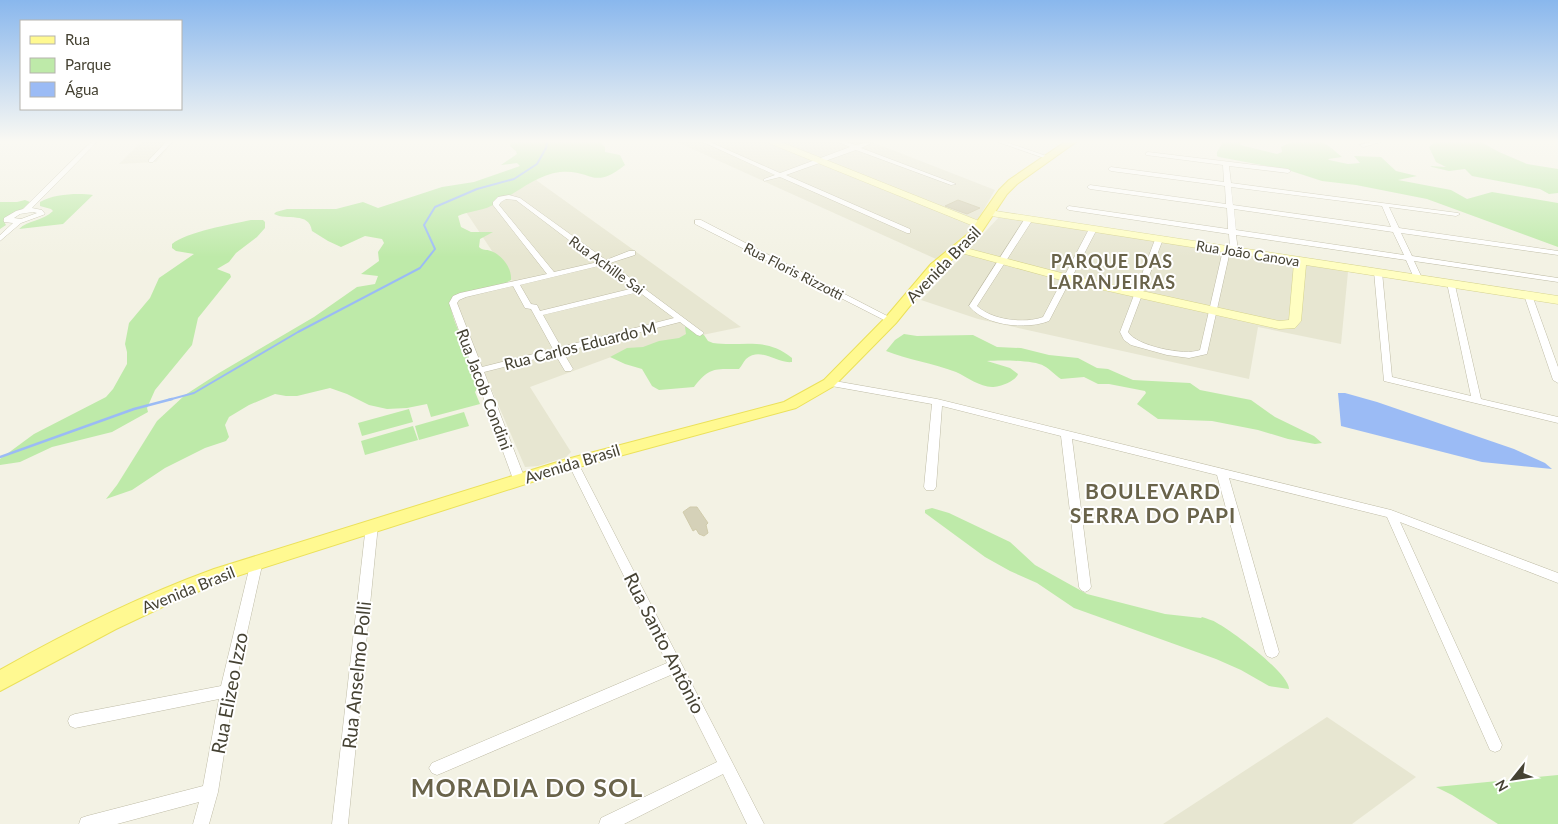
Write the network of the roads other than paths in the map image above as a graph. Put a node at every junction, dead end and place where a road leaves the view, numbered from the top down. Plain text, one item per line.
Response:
1 (56, 180) edge
2 (794, 180) edge
3 (870, 180) edge
4 (944, 180) edge
5 (1015, 180) edge
6 (1195, 180) edge
7 (1228, 180) edge
8 (953, 184) dead end
9 (1228, 185) junction
10 (1090, 188) dead end
11 (1385, 206) junction
12 (1230, 207) junction
13 (1069, 208) dead end
14 (25, 211) junction
15 (989, 213) junction
16 (1456, 214) dead end
17 (1029, 219) junction
18 (18, 222) junction
19 (698, 222) dead end
20 (980, 225) junction
21 (1093, 229) junction
22 (1396, 230) junction
23 (907, 231) dead end
24 (1232, 233) junction
25 (0, 239) edge
26 (1160, 239) junction
27 (958, 248) junction
28 (1231, 250) junction
29 (632, 252) dead end
30 (1558, 253) edge
31 (1409, 258) junction
32 (1002, 260) junction
33 (1300, 261) junction
34 (604, 263) junction
35 (1378, 272) junction
36 (552, 275) junction
37 (1068, 278) junction
38 (1418, 278) junction
39 (1558, 280) edge
40 (515, 283) junction
41 (1452, 284) junction
42 (641, 290) junction
43 (1139, 294) junction
44 (1528, 295) junction
45 (1558, 300) edge
46 (536, 311) junction
47 (1213, 311) junction
48 (681, 319) junction
49 (890, 320) junction
50 (700, 333) dead end
51 (558, 350) junction
52 (568, 369) dead end
53 (478, 371) junction
54 (1558, 380) edge
55 (829, 383) junction
56 (1476, 401) junction
57 (937, 402) junction
58 (1558, 420) edge
59 (1066, 434) junction
60 (573, 463) junction
61 (1222, 472) junction
62 (519, 479) junction
63 (930, 487) dead end
64 (1391, 514) junction
65 (372, 525) junction
66 (257, 562) junction
67 (1558, 578) edge
68 (1085, 587) dead end
69 (1272, 652) dead end
70 (676, 666) junction
71 (0, 681) edge
72 (227, 691) junction
73 (75, 721) dead end
74 (1496, 745) dead end
75 (726, 764) junction
76 (437, 768) dead end
77 (210, 792) junction
78 (87, 824) edge
79 (201, 824) edge
80 (340, 824) edge
81 (607, 824) edge
82 (756, 824) edge

1 - 14 street
2 - 23 street
3 - 20 street
4 - 8 street
5 - 15 main road, Avenida Brasil
6 - 9 street
7 - 9 street
9 - 11 street
9 - 12 street
10 - 12 street
11 - 16 street
11 - 22 street
12 - 22 street
12 - 24 street
13 - 24 street
14 - 18 street
14 - 18 street
15 - 17 street, Rua João Canova
15 - 20 main road, Avenida Brasil
17 - 21 street, Rua João Canova
17 - 32 street
18 - 25 street
19 - 49 street, Rua Floris Rizzotti
20 - 27 main road, Avenida Brasil
21 - 26 street, Rua João Canova
21 - 37 street
22 - 30 street
22 - 31 street
24 - 28 street
24 - 31 street
26 - 28 street, Rua João Canova
26 - 43 street
27 - 32 street
27 - 49 main road, Avenida Brasil
28 - 33 street, Rua João Canova
28 - 47 street
29 - 34 street
31 - 38 street
31 - 39 street
32 - 37 street
32 - 37 street
33 - 35 street, Rua João Canova
33 - 47 street
34 - 36 street
34 - 36 street, Rua Achille Sai
34 - 42 street, Rua Achille Sai
35 - 38 street, Rua João Canova
35 - 56 street
36 - 40 street
37 - 43 street
38 - 41 street, Rua João Canova
40 - 46 street
40 - 53 street, Rua Jacob Condini
41 - 44 street, Rua João Canova
41 - 56 street
42 - 46 street
42 - 48 street, Rua Achille Sai
43 - 47 street
43 - 47 street
44 - 45 street, Rua João Canova
44 - 54 street
46 - 51 street
48 - 50 street, Rua Achille Sai
48 - 51 street, Rua Carlos Eduardo M
49 - 55 main road, Avenida Brasil
51 - 52 street
51 - 53 street, Rua Carlos Eduardo M
53 - 62 street, Rua Jacob Condini
55 - 57 street
55 - 60 main road, Avenida Brasil
56 - 58 street
57 - 59 street
57 - 63 street
59 - 61 street
59 - 68 street
60 - 62 main road, Avenida Brasil
60 - 70 street, Rua Santo Antônio
61 - 64 street
61 - 69 street
62 - 65 main road, Avenida Brasil
64 - 67 street
64 - 74 street
65 - 66 main road, Avenida Brasil
65 - 80 street, Rua Anselmo Polli
66 - 71 main road, Avenida Brasil
66 - 72 street, Rua Elizeo Izzo
70 - 75 street, Rua Santo Antônio
70 - 76 street
72 - 73 street
72 - 77 street, Rua Elizeo Izzo
75 - 81 street
75 - 82 street, Rua Santo Antônio
77 - 78 street
77 - 79 street, Rua Elizeo Izzo

